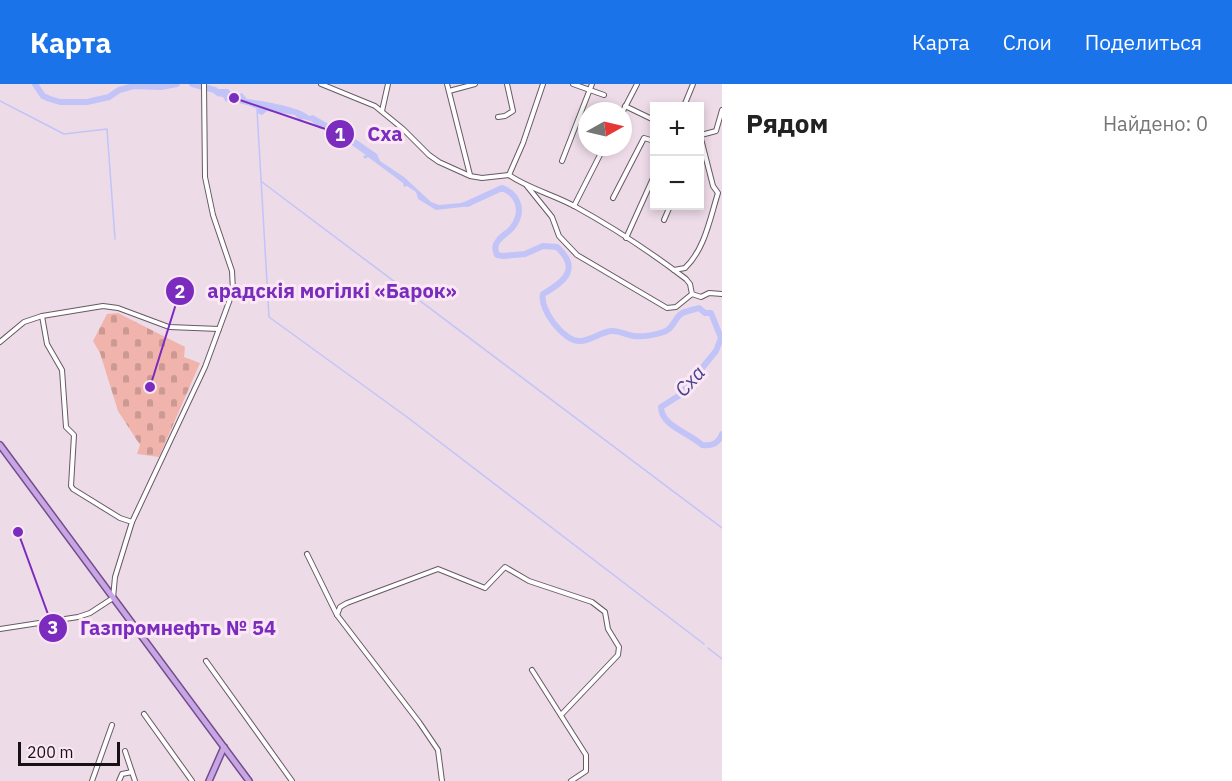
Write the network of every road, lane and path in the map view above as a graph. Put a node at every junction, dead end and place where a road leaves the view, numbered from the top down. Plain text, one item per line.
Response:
1 (204, 84) edge
2 (324, 84) edge
3 (388, 84) edge
4 (447, 84) edge
5 (475, 84) edge
6 (507, 84) edge
7 (543, 84) edge
8 (573, 84) edge
9 (638, 84) edge
10 (693, 84) edge
11 (590, 86) edge
12 (449, 91) junction
13 (604, 94) dead end
14 (628, 102) edge
15 (686, 102) edge
16 (722, 110) edge
17 (382, 111) junction
18 (632, 112) edge
19 (498, 117) dead end
20 (650, 119) edge
21 (704, 134) edge
22 (650, 140) edge
23 (704, 151) edge
24 (599, 156) edge
25 (562, 161) dead end
26 (509, 175) junction
27 (470, 176) junction
28 (527, 185) junction
29 (650, 185) edge
30 (722, 187) edge
31 (718, 193) junction
32 (613, 198) dead end
33 (574, 206) junction
34 (668, 210) edge
35 (664, 220) dead end
36 (626, 238) junction
37 (674, 270) junction
38 (692, 294) junction
39 (722, 294) edge
40 (42, 316) junction
41 (219, 329) junction
42 (0, 342) edge
43 (0, 445) edge
44 (132, 522) junction
45 (307, 554) dead end
46 (113, 598) junction
47 (337, 615) junction
48 (0, 629) edge
49 (206, 661) dead end
50 (532, 670) dead end
51 (144, 714) dead end
52 (561, 714) junction
53 (112, 725) dead end
54 (224, 747) junction
55 (125, 751) dead end
56 (132, 772) junction
57 (92, 781) edge
58 (119, 781) edge
59 (135, 781) edge
60 (192, 781) edge
61 (209, 781) edge
62 (249, 781) edge
63 (292, 781) edge
64 (442, 781) edge
65 (571, 781) edge

1 - 41 street
2 - 17 street
3 - 17 street
4 - 12 street
5 - 12 street
6 - 19 street
7 - 26 street
8 - 11 street
9 - 14 street
10 - 15 street
11 - 13 street
11 - 25 street
12 - 27 street
16 - 21 street
17 - 27 street
18 - 20 street
22 - 32 street
23 - 31 street
24 - 33 street
26 - 27 street
26 - 28 street
28 - 33 street
28 - 38 street
29 - 36 street
30 - 31 street
31 - 37 street
33 - 36 street
34 - 35 street
36 - 37 street
37 - 38 street
38 - 39 street
40 - 41 street
40 - 42 street
40 - 44 street
41 - 44 street
43 - 46 main road
44 - 46 street
45 - 47 street
46 - 48 street
46 - 54 main road
47 - 52 street
47 - 64 street
49 - 63 street
50 - 52 street
51 - 60 street
52 - 65 street
53 - 57 street
54 - 61 main road
54 - 62 main road
55 - 56 street
56 - 58 street
56 - 59 street

